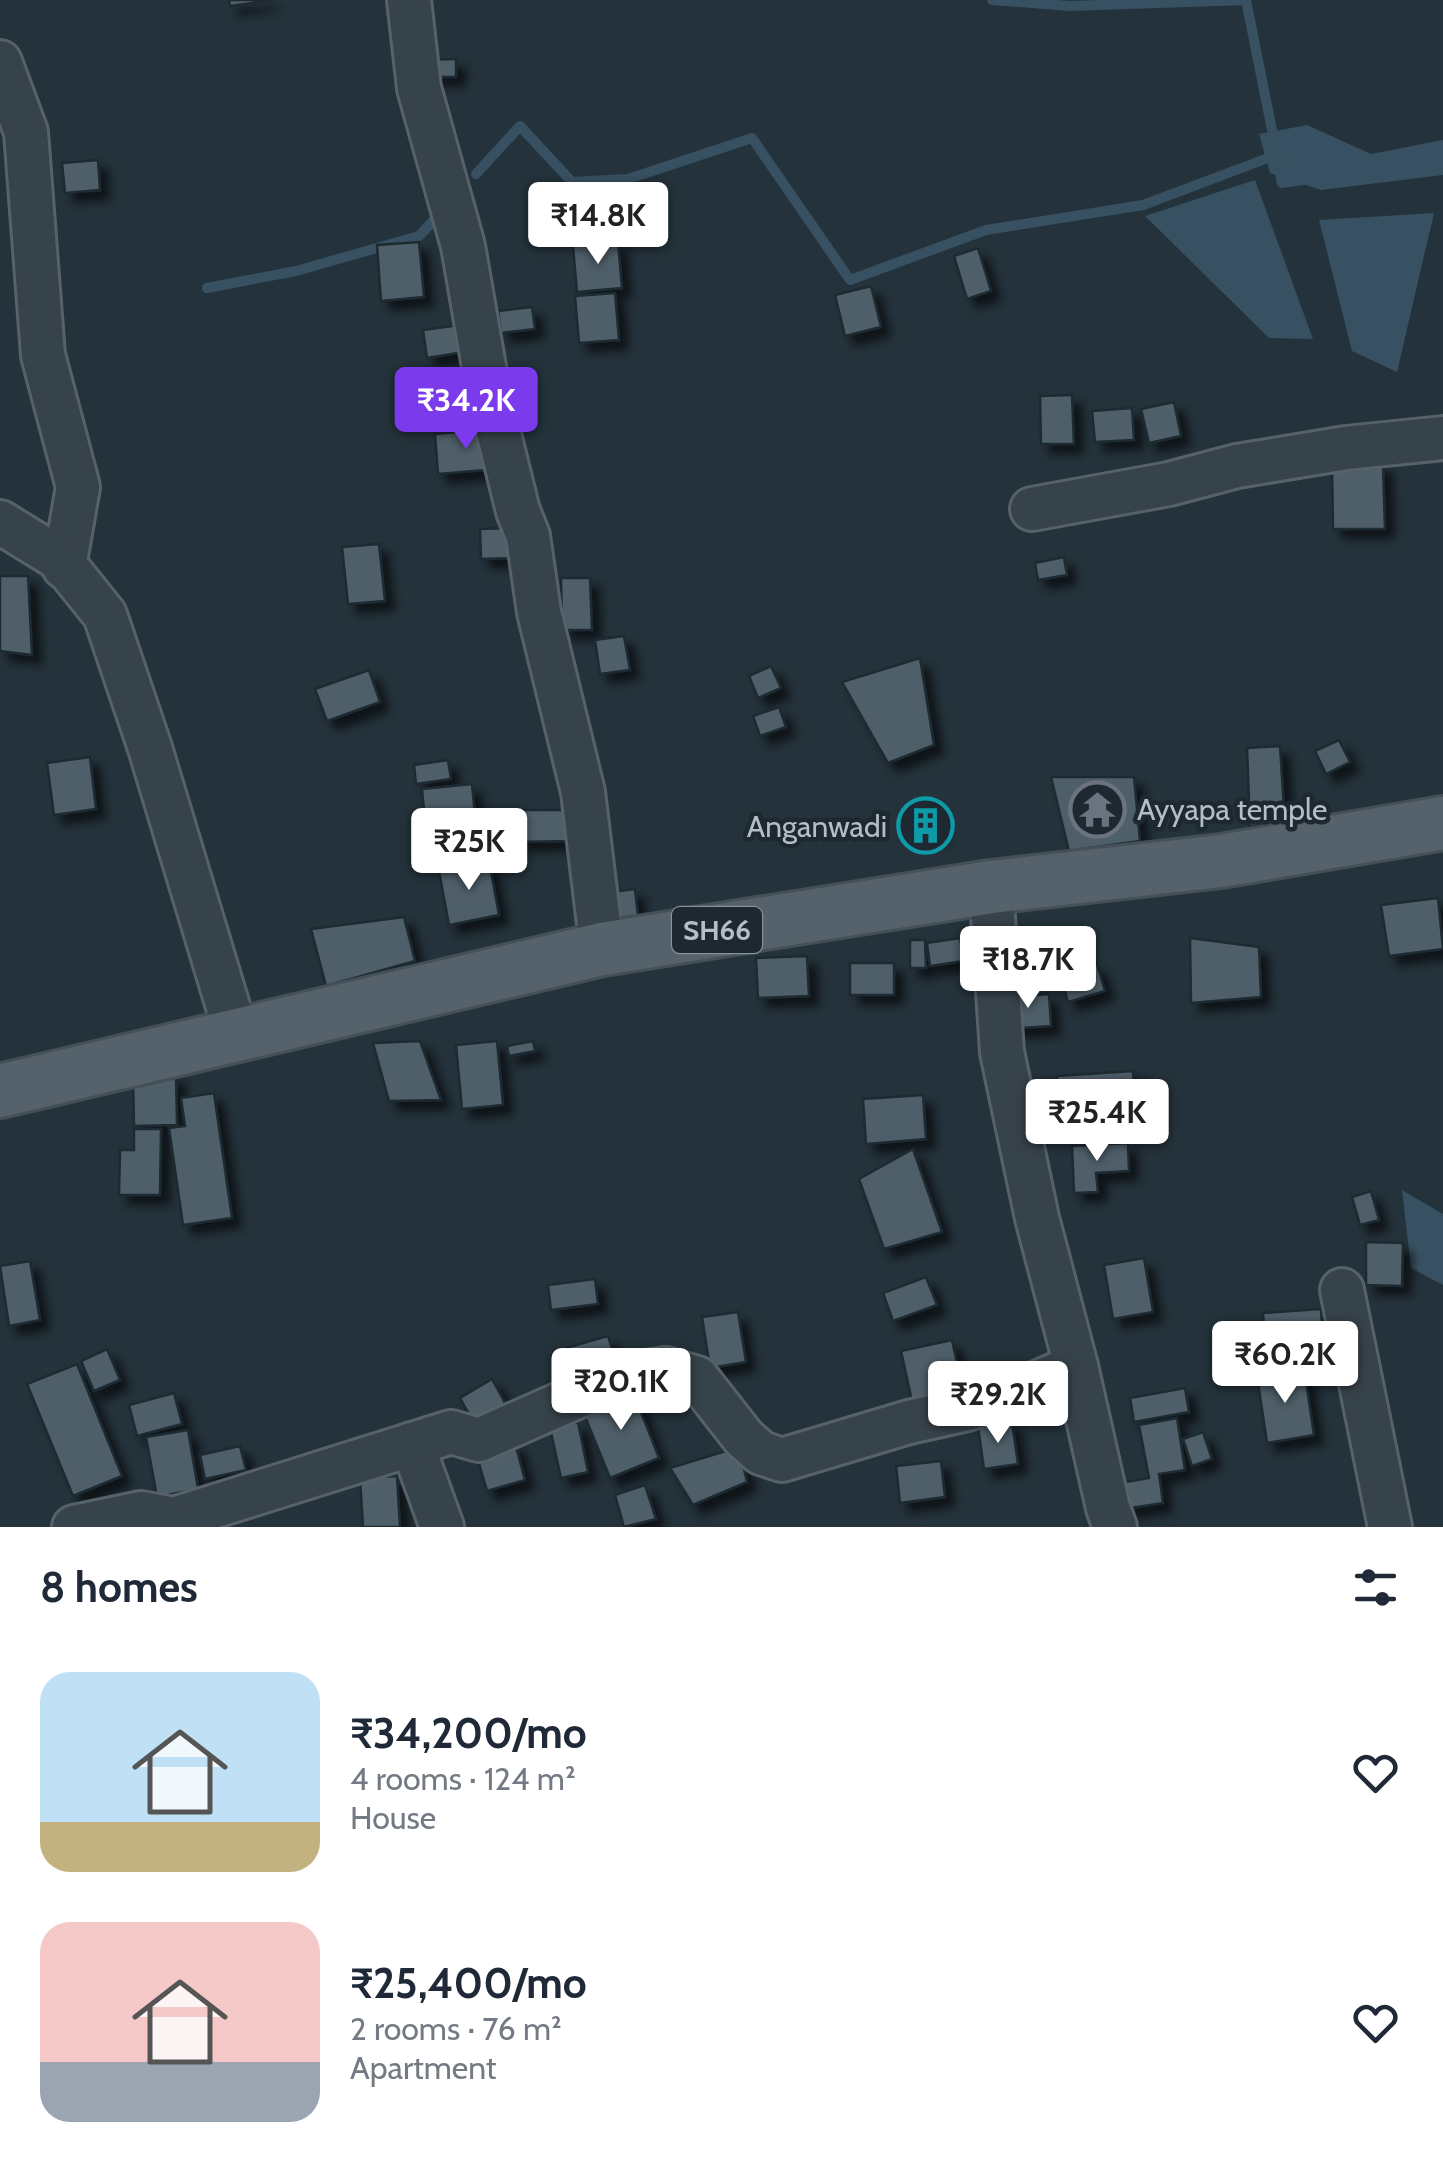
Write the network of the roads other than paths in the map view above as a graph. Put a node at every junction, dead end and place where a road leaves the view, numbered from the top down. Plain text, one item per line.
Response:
1 (409, 0) edge
2 (0, 62) edge
3 (18, 271) edge
4 (1443, 438) edge
5 (1032, 510) dead end
6 (0, 522) edge
7 (64, 567) junction
8 (1443, 823) edge
9 (991, 887) junction
10 (602, 950) junction
11 (236, 1033) junction
12 (0, 1091) edge
13 (1342, 1290) dead end
14 (1076, 1366) junction
15 (412, 1444) junction
16 (177, 1523) edge
17 (74, 1527) edge
18 (442, 1527) edge
19 (1116, 1527) edge
20 (1390, 1527) edge

1 - 10 street
2 - 3 street
3 - 7 street
4 - 5 street
6 - 7 street
7 - 11 street
8 - 9 main road, SH66
9 - 10 main road, SH66
9 - 14 street
10 - 11 main road, SH66
11 - 12 main road, SH66
13 - 20 street
14 - 15 street
14 - 19 street
15 - 16 street
15 - 18 street
16 - 17 street

